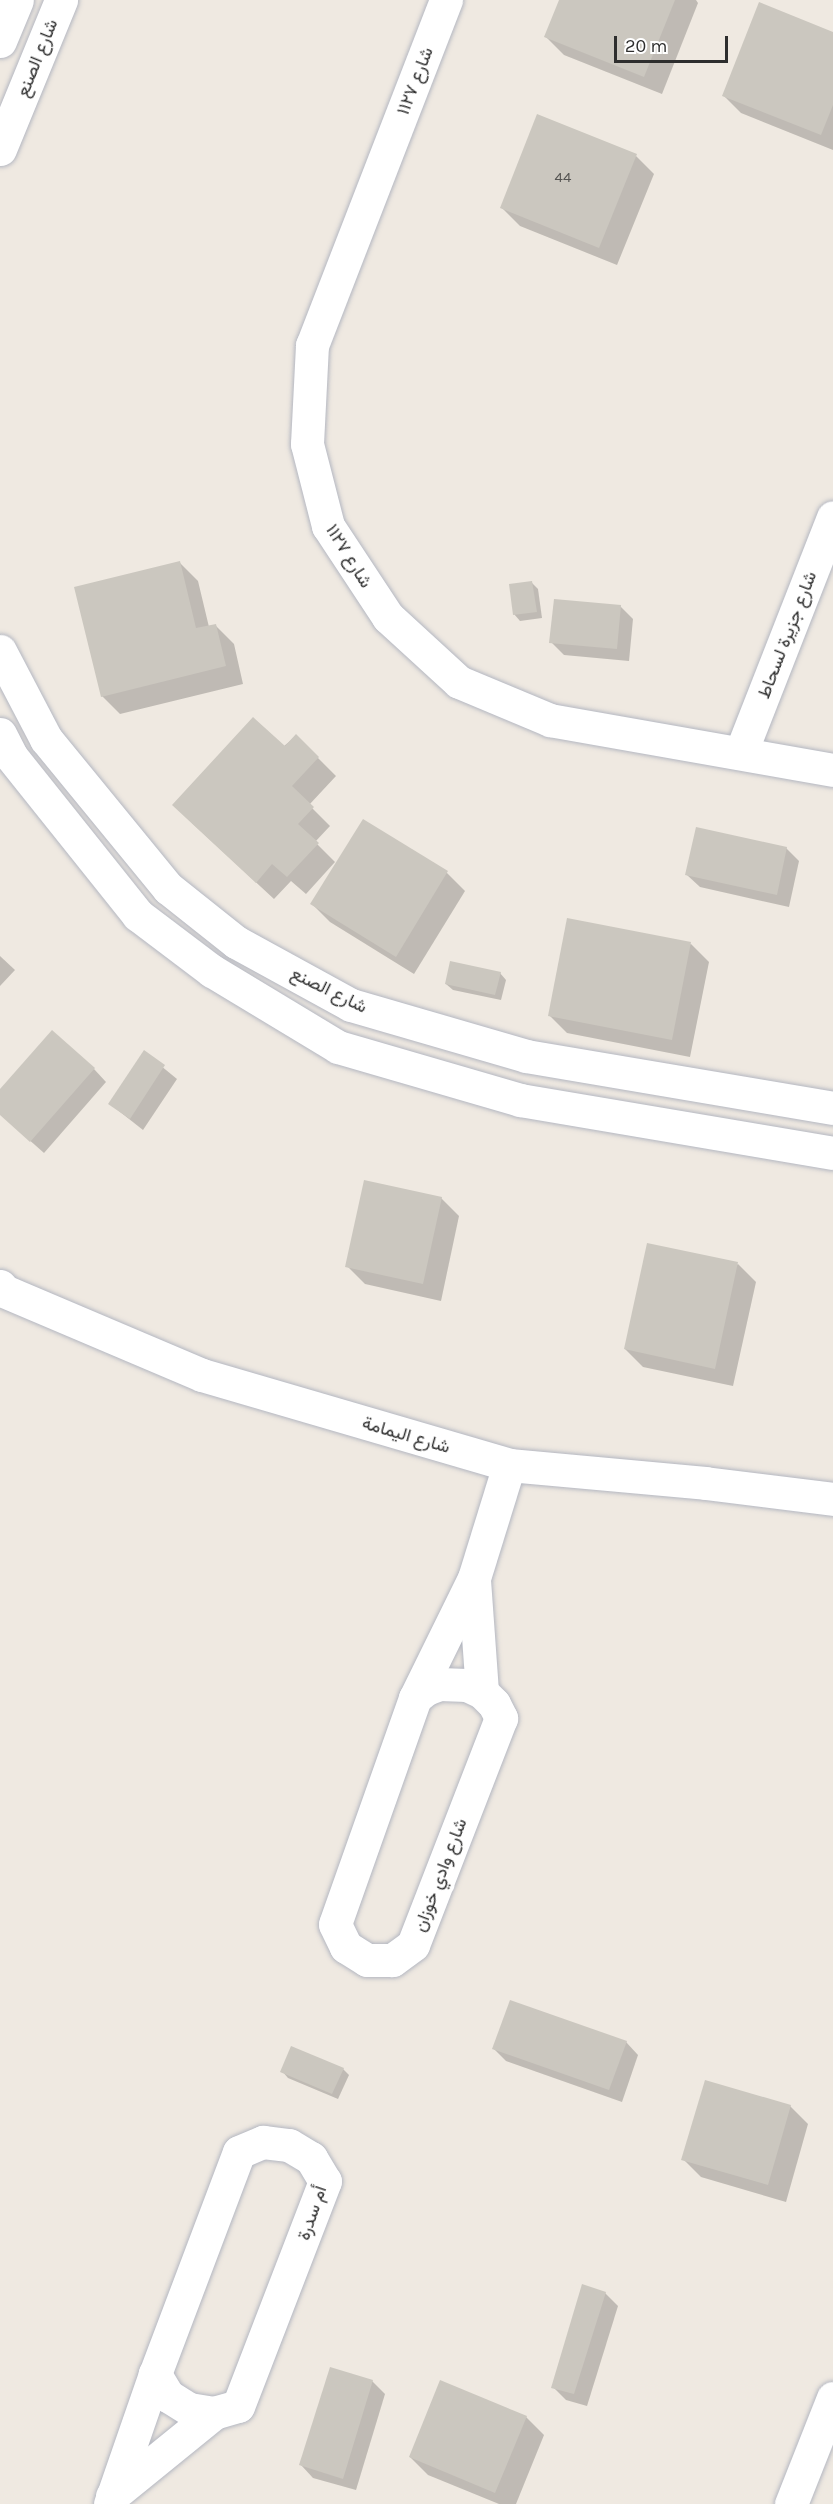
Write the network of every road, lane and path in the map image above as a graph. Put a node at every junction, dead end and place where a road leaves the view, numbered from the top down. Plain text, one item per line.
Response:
1 (17, 0) edge
2 (61, 0) edge
3 (446, 0) edge
4 (0, 41) edge
5 (0, 150) edge
6 (833, 517) edge
7 (0, 651) edge
8 (46, 739) junction
9 (4, 751) edge
10 (741, 752) junction
11 (833, 770) edge
12 (833, 1108) edge
13 (833, 1153) edge
14 (1, 1292) edge
15 (509, 1465) junction
16 (833, 1499) edge
17 (474, 1578) junction
18 (482, 1692) junction
19 (415, 1698) junction
20 (155, 2374) junction
21 (833, 2398) edge
22 (214, 2413) junction
23 (111, 2500) edge
24 (791, 2504) edge

1 - 4 street
2 - 5 street, شارع الصنع
3 - 10 street, شارع ١١٢٧
6 - 10 street, شارع جزيرة لسحاط
7 - 8 street, شارع الصنع
8 - 9 street
8 - 12 street, شارع الصنع
9 - 13 street
10 - 11 street, شارع ١١٢٧
14 - 15 street, شارع اليمامة
15 - 16 street, شارع اليمامة
15 - 17 street, شارع وادي خوزان
17 - 18 street, شارع وادي خوزان
17 - 19 street, شارع وادي خوزان
18 - 19 street
18 - 19 street, شارع وادي خوزان
20 - 22 street
20 - 22 street, أم سدرة
20 - 23 street, أم سدرة
21 - 24 street
22 - 23 street, أم سدرة

